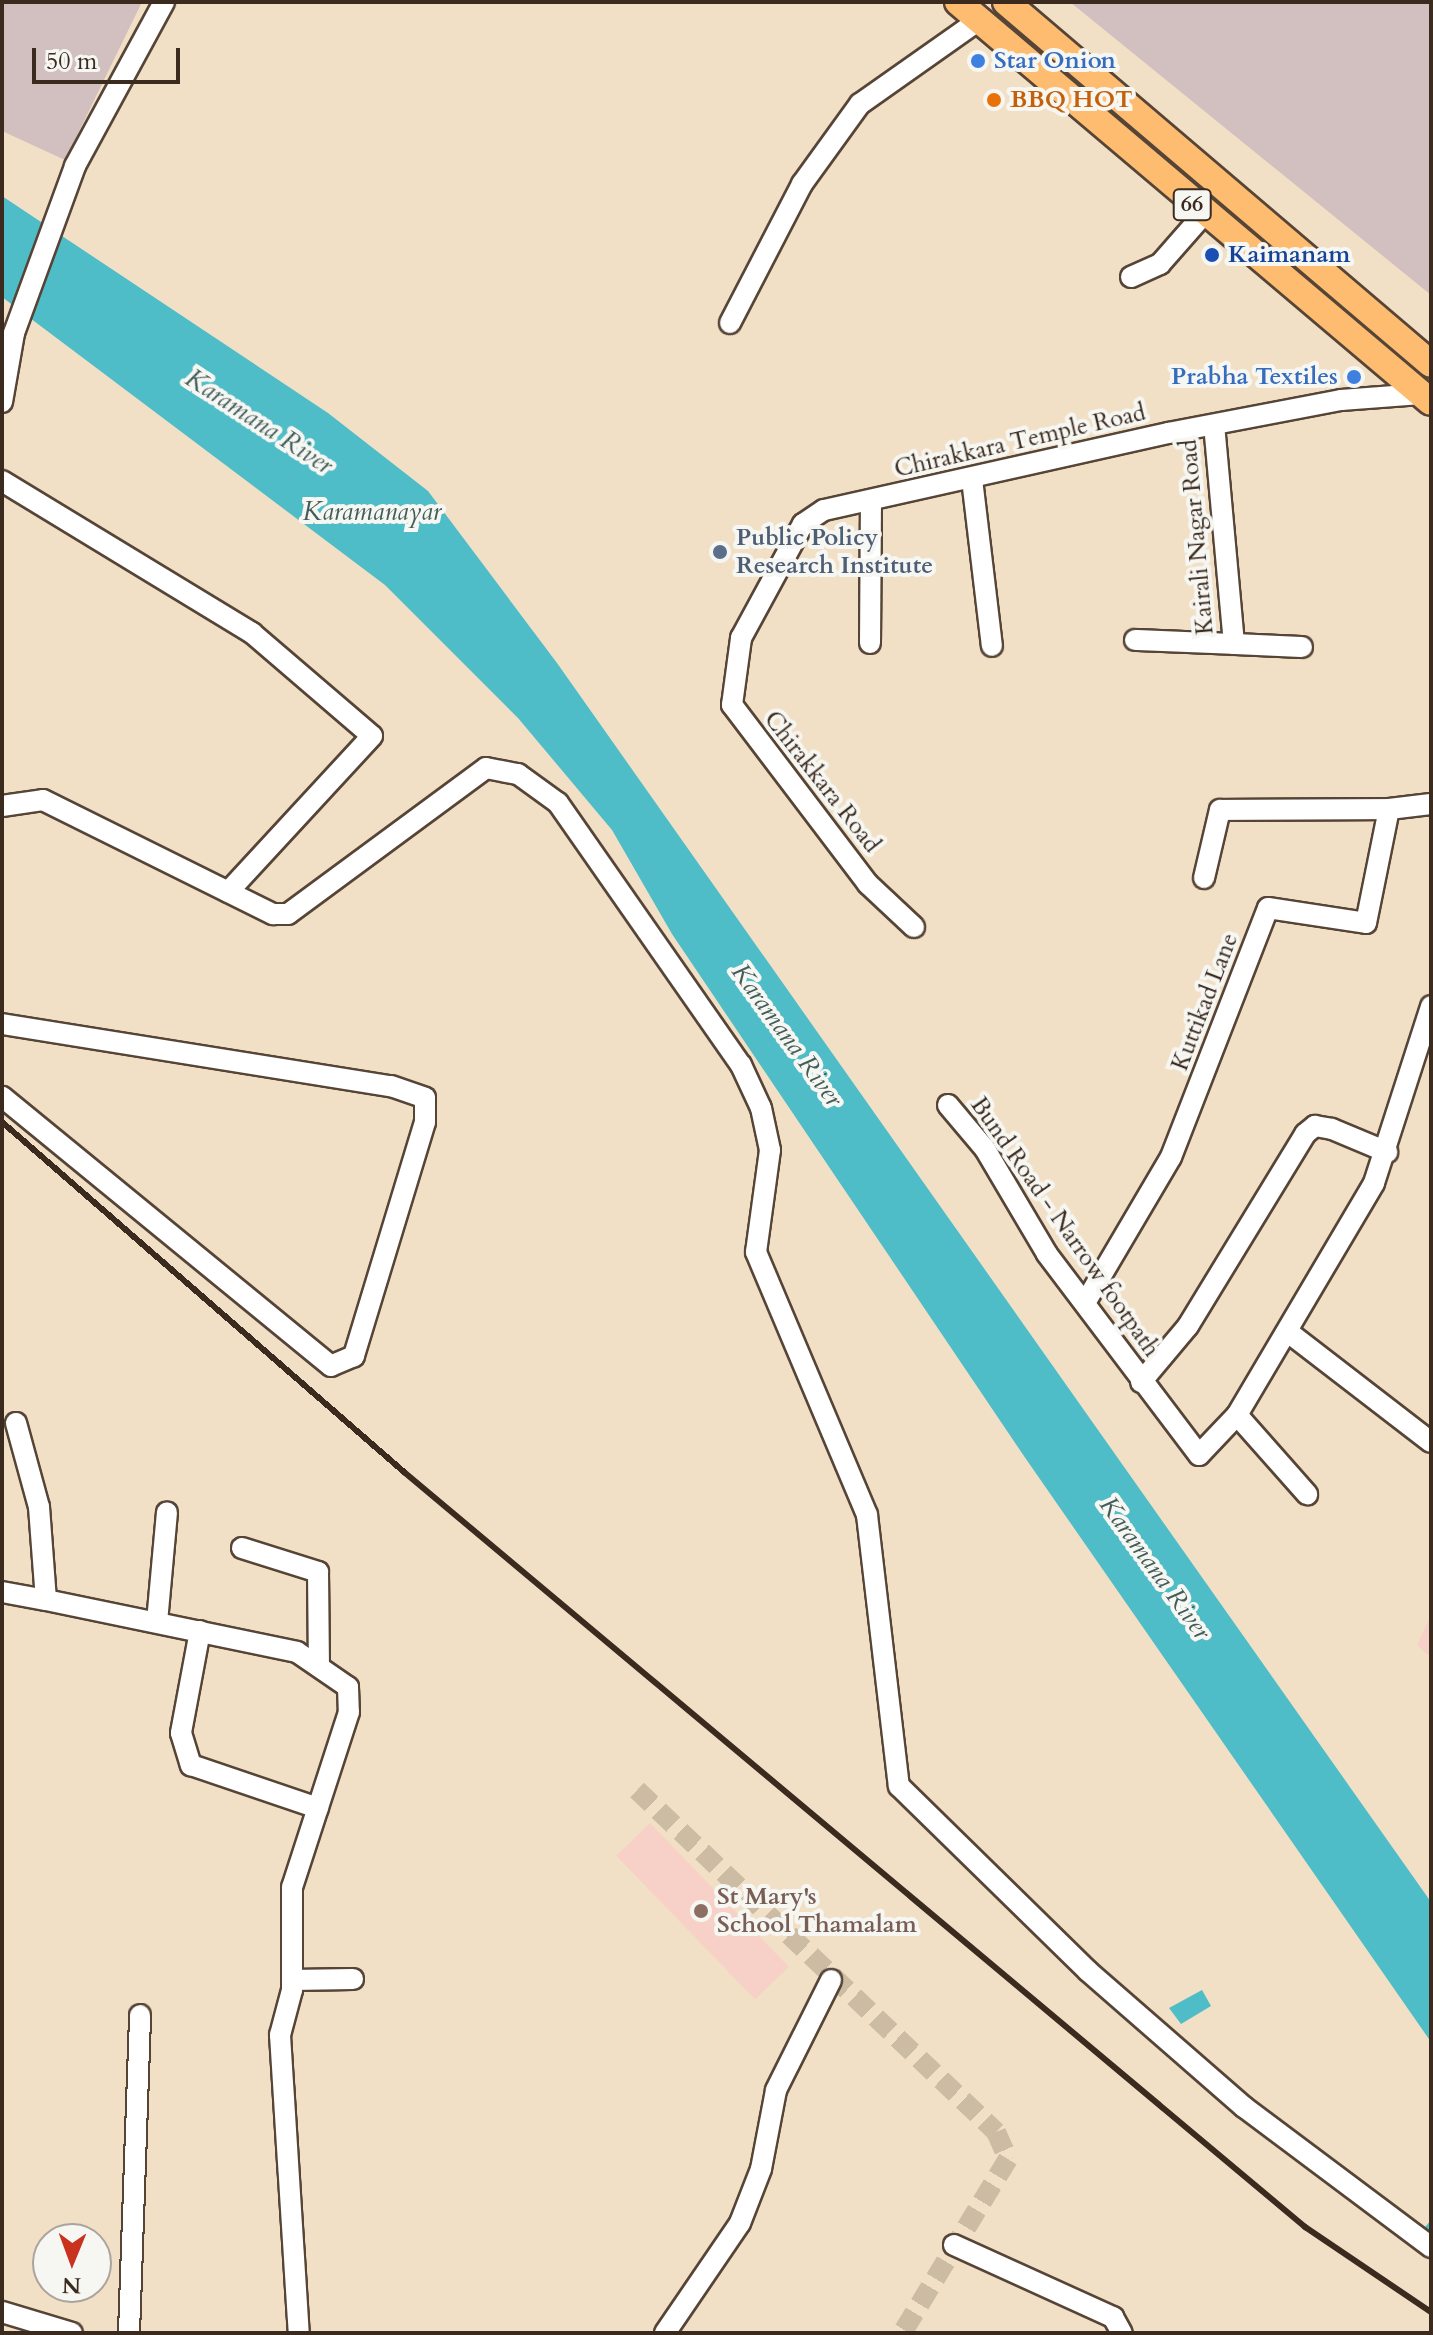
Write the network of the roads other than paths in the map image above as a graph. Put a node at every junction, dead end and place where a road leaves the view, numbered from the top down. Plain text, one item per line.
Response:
1 (164, 2) edge
2 (958, 2) edge
3 (1006, 2) edge
4 (979, 20) junction
5 (1204, 214) junction
6 (1131, 277) dead end
7 (730, 323) dead end
8 (1405, 342) junction
9 (1431, 347) edge
10 (1431, 364) edge
11 (1426, 398) edge
12 (2, 402) edge
13 (1214, 426) junction
14 (972, 479) junction
15 (2, 481) edge
16 (871, 502) junction
17 (1135, 640) dead end
18 (870, 643) dead end
19 (1234, 644) junction
20 (992, 646) dead end
21 (1302, 647) dead end
22 (733, 678) joint
23 (1431, 804) edge
24 (2, 806) edge
25 (1389, 809) junction
26 (1204, 878) dead end
27 (228, 892) junction
28 (914, 927) dead end
29 (1431, 1006) edge
30 (2, 1024) edge
31 (2, 1097) edge
32 (948, 1105) dead end
33 (1387, 1152) junction
34 (1085, 1303) junction
35 (1288, 1332) junction
36 (1141, 1382) junction
37 (1237, 1415) junction
38 (16, 1423) dead end
39 (1431, 1442) edge
40 (1307, 1494) dead end
41 (167, 1512) dead end
42 (242, 1548) dead end
43 (2, 1592) edge
44 (46, 1600) junction
45 (157, 1622) junction
46 (200, 1631) junction
47 (319, 1664) junction
48 (318, 1808) junction
49 (353, 1979) dead end
50 (292, 1980) junction
51 (831, 1980) dead end
52 (140, 2015) dead end
53 (954, 2245) dead end
54 (1431, 2247) edge
55 (2, 2312) edge
56 (35, 2328) edge
57 (72, 2333) edge
58 (129, 2333) edge
59 (299, 2333) edge
60 (665, 2333) edge
61 (1122, 2333) edge

1 - 12 street
2 - 4 main road, 66
3 - 8 main road
4 - 5 main road, 66
4 - 7 street
5 - 6 street
5 - 11 main road, 66
8 - 9 street
8 - 10 main road
11 - 13 street, Chirakkara Temple Road
13 - 14 street, Chirakkara Temple Road
13 - 19 street, Kairali Nagar Road
14 - 16 street, Chirakkara Temple Road
14 - 20 street
15 - 27 street
16 - 18 street
16 - 22 street, Chirakkara Temple Road
17 - 19 street, Kairali Nagar Road
19 - 21 street
22 - 28 street, Chirakkara Road
23 - 25 street
24 - 27 street
25 - 26 street
25 - 34 street, Kuttikad Lane
27 - 54 street
29 - 33 street
30 - 31 street
32 - 34 street, Bund Road - Narrow footpath
33 - 35 street
33 - 36 street
34 - 36 street, Bund Road - Narrow footpath
35 - 37 street
35 - 39 street
36 - 37 street, Bund Road - Narrow footpath
37 - 40 street
38 - 44 street
41 - 45 street
42 - 47 street
43 - 44 street
44 - 45 street
45 - 46 street
46 - 47 street
46 - 48 street
47 - 48 street
48 - 50 street
49 - 50 street
50 - 59 street
51 - 60 street
52 - 58 street
53 - 61 street
55 - 56 street
56 - 57 street

